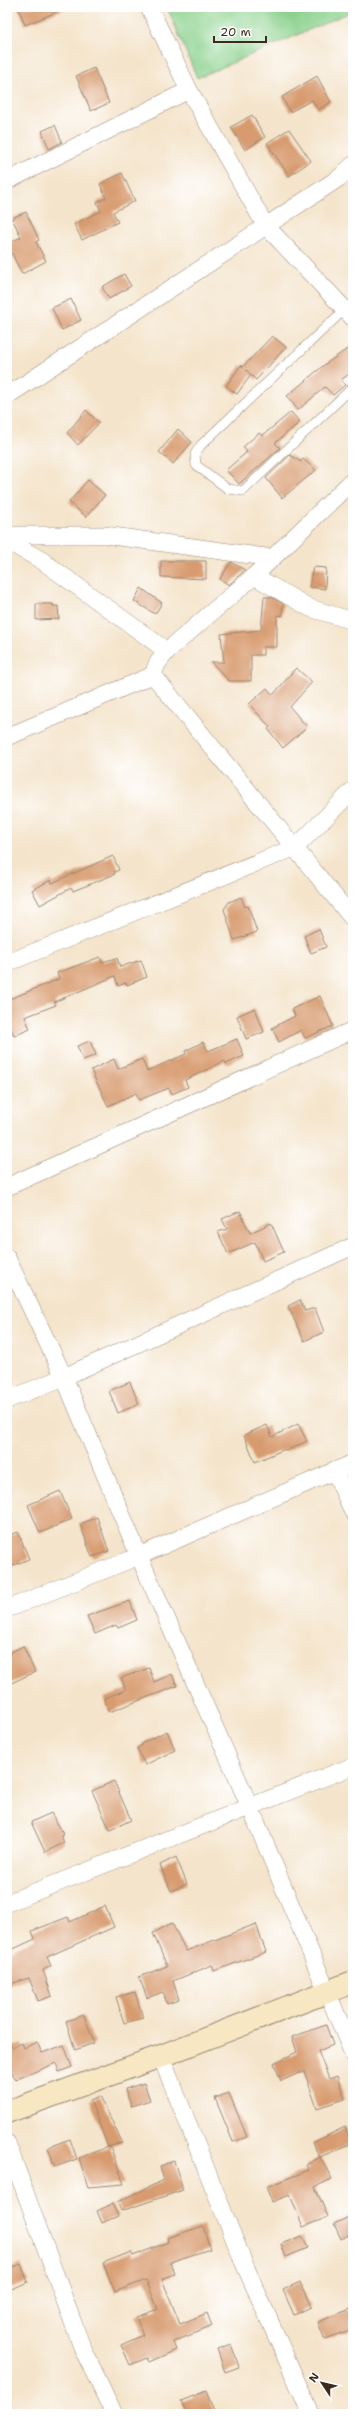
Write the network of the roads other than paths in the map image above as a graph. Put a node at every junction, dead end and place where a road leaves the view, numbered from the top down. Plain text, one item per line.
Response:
1 (149, 7) edge
2 (189, 90) junction
3 (353, 165) edge
4 (7, 181) edge
5 (265, 225) junction
6 (349, 314) edge
7 (353, 387) edge
8 (7, 396) edge
9 (353, 480) edge
10 (7, 535) edge
11 (7, 540) edge
12 (273, 558) junction
13 (254, 576) junction
14 (353, 621) edge
15 (167, 651) junction
16 (153, 675) junction
17 (7, 737) edge
18 (353, 790) edge
19 (296, 847) junction
20 (353, 918) edge
21 (7, 963) edge
22 (352, 1032) edge
23 (7, 1187) edge
24 (353, 1246) edge
25 (7, 1258) edge
26 (64, 1377) junction
27 (7, 1400) edge
28 (353, 1463) edge
29 (334, 1470) junction
30 (353, 1512) edge
31 (139, 1556) junction
32 (7, 1610) edge
33 (353, 1766) edge
34 (250, 1807) junction
35 (7, 1903) edge
36 (353, 1982) edge
37 (328, 1993) junction
38 (353, 2054) edge
39 (161, 2056) junction
40 (7, 2112) edge
41 (7, 2143) edge
42 (114, 2414) edge
43 (311, 2414) edge

1 - 2 street
2 - 4 street
2 - 5 street
3 - 5 street
5 - 6 street
5 - 8 street
6 - 7 lane
9 - 12 street
10 - 12 street
11 - 15 street
12 - 13 street
13 - 14 street
13 - 15 street
15 - 16 street
16 - 17 street
16 - 19 street
18 - 19 street
19 - 20 street
19 - 21 street
22 - 23 street
24 - 26 street
25 - 26 street
26 - 27 street
26 - 31 street
28 - 29 street
29 - 30 street
29 - 31 street
31 - 32 street
31 - 34 street
33 - 34 street
34 - 35 street
34 - 37 street
36 - 37 street
37 - 38 street
37 - 39 street
39 - 40 street
39 - 43 street
41 - 42 street

